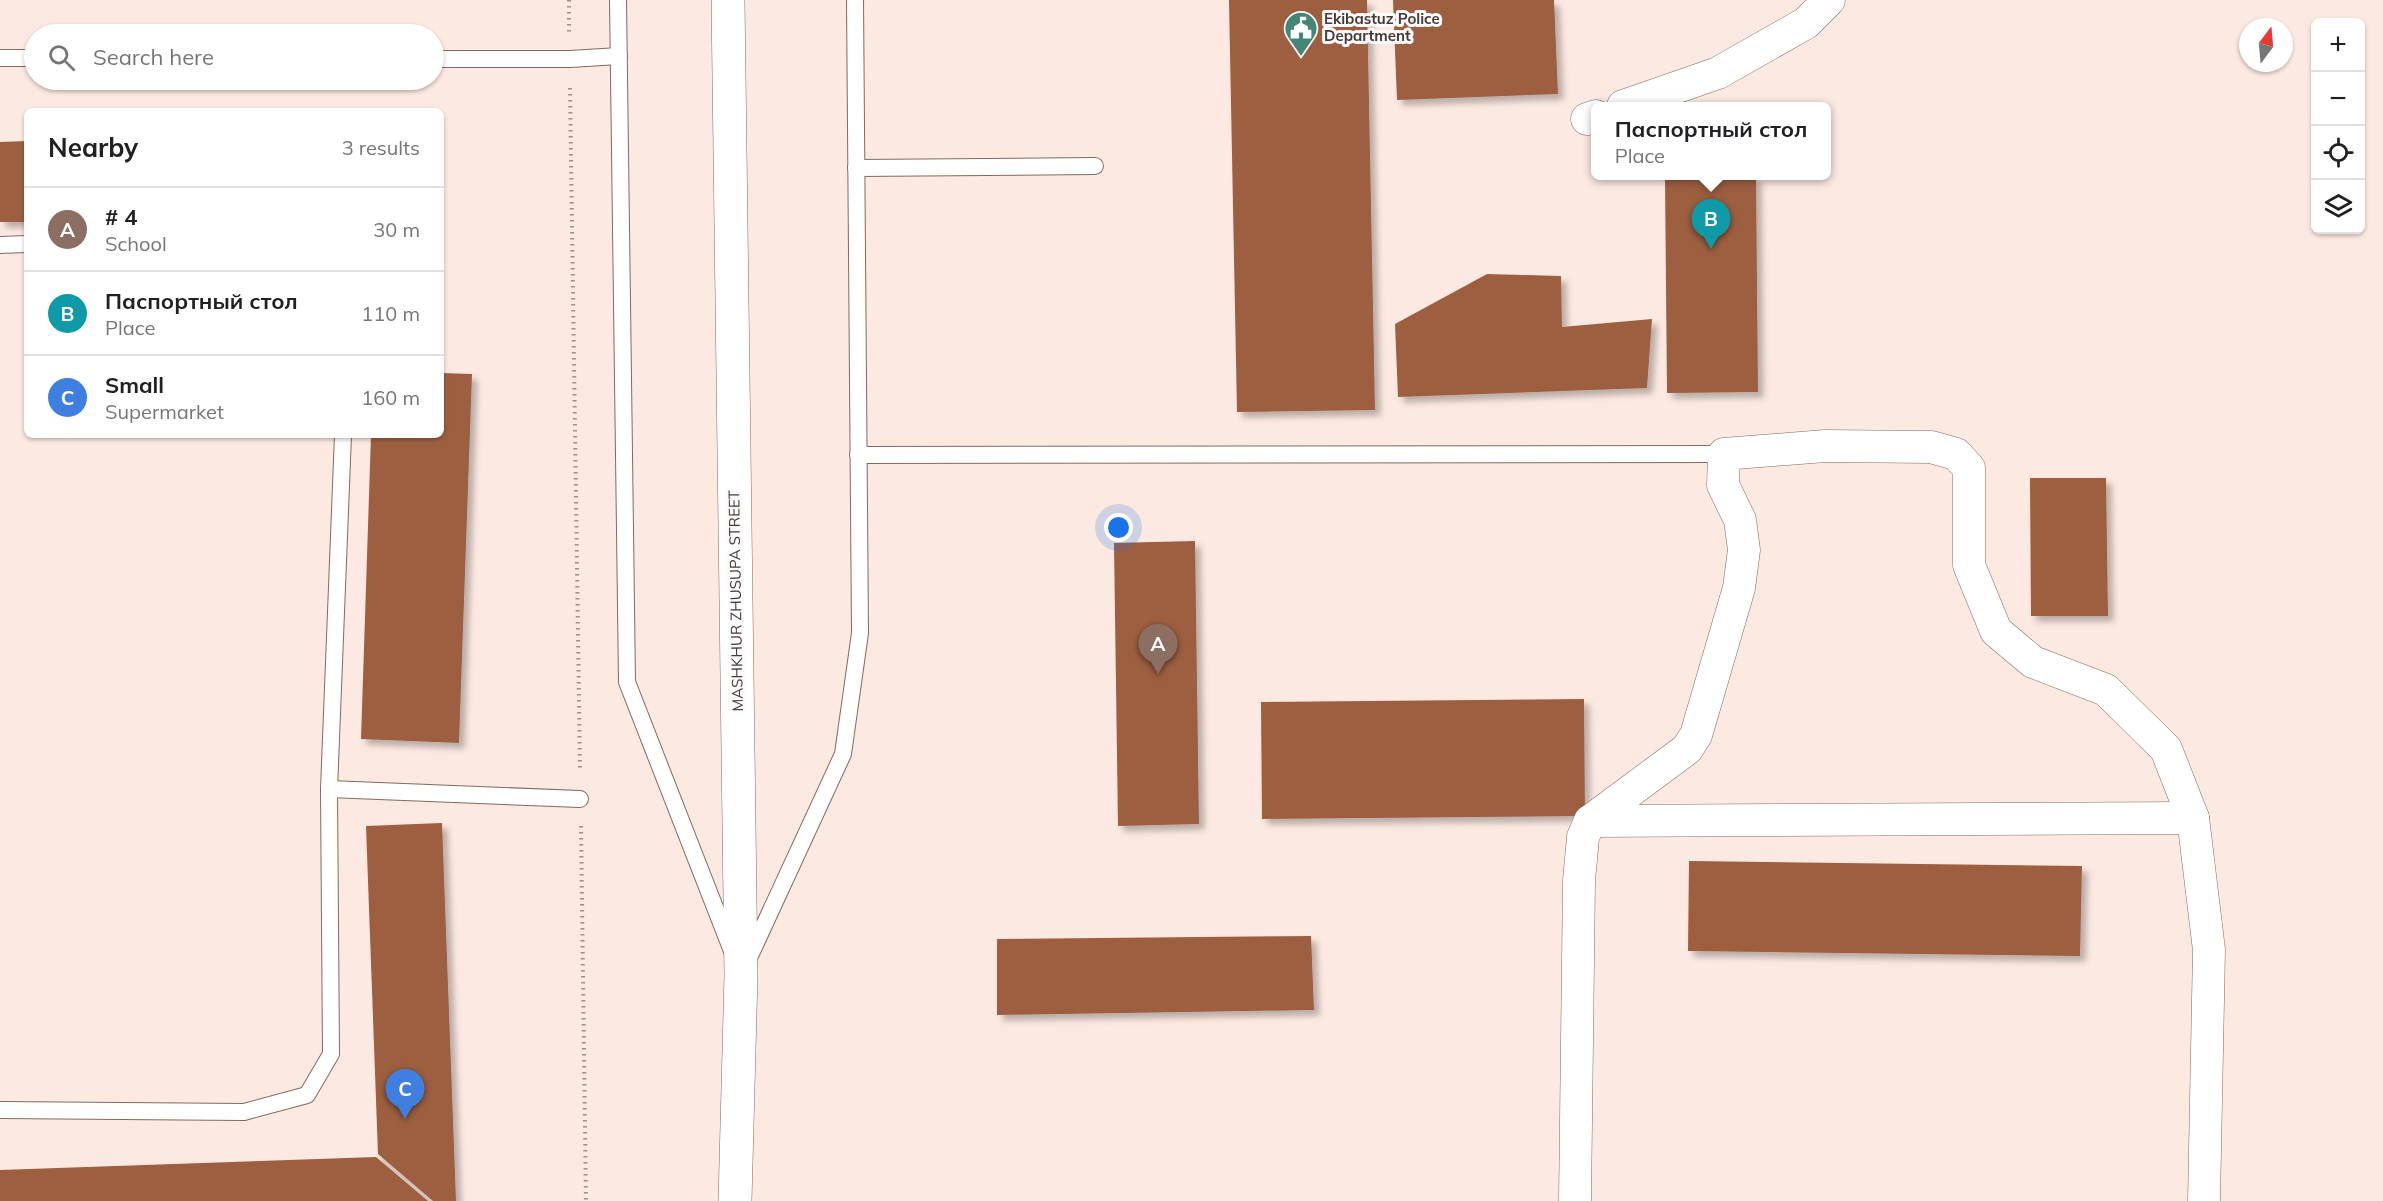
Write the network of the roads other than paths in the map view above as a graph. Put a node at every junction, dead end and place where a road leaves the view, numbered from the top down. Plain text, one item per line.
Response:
1 (618, 0) edge
2 (728, 0) edge
3 (855, 0) edge
4 (1829, 0) edge
5 (619, 56) junction
6 (0, 58) edge
7 (24, 58) edge
8 (444, 59) edge
9 (1635, 102) edge
10 (1095, 166) dead end
11 (856, 168) junction
12 (24, 243) edge
13 (0, 245) edge
14 (344, 438) edge
15 (1724, 454) junction
16 (858, 455) junction
17 (329, 789) junction
18 (580, 799) road end
19 (2193, 818) junction
20 (1590, 821) junction
21 (741, 975) junction
22 (0, 1110) edge
23 (735, 1201) edge
24 (1575, 1201) edge
25 (2204, 1201) edge

1 - 5 lane
2 - 21 main road, MASHKHUR ZHUSUPA STREET
3 - 11 lane
4 - 9 street
5 - 8 lane
5 - 21 lane
6 - 7 lane
10 - 11 lane
11 - 16 lane
12 - 13 lane
14 - 17 lane
15 - 16 lane
15 - 19 street
15 - 20 street
16 - 21 lane
17 - 18 lane
17 - 22 lane
19 - 20 street
19 - 25 street
20 - 24 street
21 - 23 main road, MASHKHUR ZHUSUPA STREET

